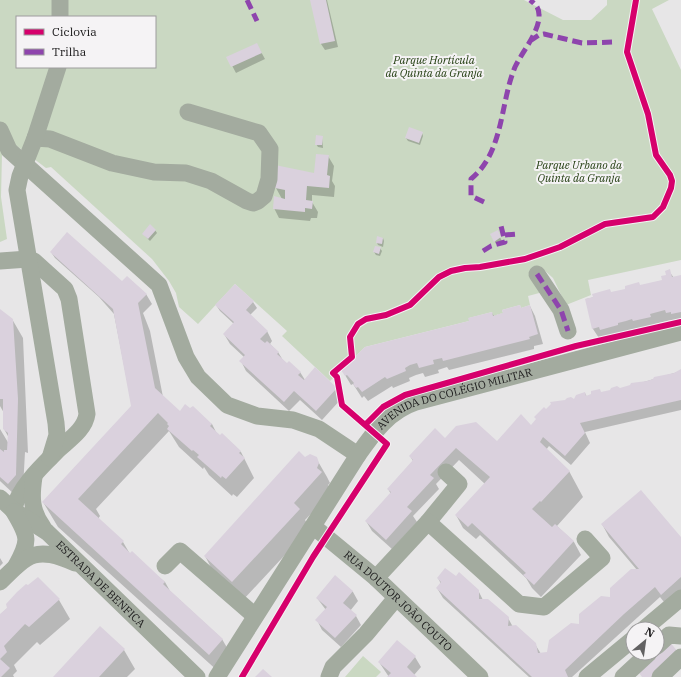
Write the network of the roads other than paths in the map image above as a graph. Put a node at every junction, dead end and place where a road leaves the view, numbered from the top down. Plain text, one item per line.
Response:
1 (60, 0) edge
2 (60, 16) edge
3 (58, 68) edge
4 (188, 112) dead end
5 (0, 130) edge
6 (35, 138) junction
7 (25, 165) junction
8 (28, 259) junction
9 (0, 261) edge
10 (537, 274) dead end
11 (59, 284) junction
12 (33, 287) junction
13 (568, 331) dead end
14 (681, 332) edge
15 (56, 424) junction
16 (80, 430) junction
17 (358, 455) junction
18 (50, 458) junction
19 (446, 472) dead end
20 (34, 477) junction
21 (0, 498) edge
22 (13, 510) junction
23 (428, 522) junction
24 (314, 527) junction
25 (47, 532) junction
26 (585, 539) dead end
27 (16, 566) junction
28 (165, 566) dead end
29 (84, 567) junction
30 (376, 578) junction
31 (0, 582) edge
32 (396, 598) junction
33 (681, 598) edge
34 (255, 616) junction
35 (654, 621) edge
36 (681, 636) edge
37 (665, 639) edge
38 (625, 645) edge
39 (681, 657) edge
40 (640, 661) edge
41 (681, 668) edge
42 (470, 674) edge
43 (197, 677) edge
44 (217, 677) edge
45 (329, 677) edge
46 (587, 677) edge
47 (623, 677) edge
48 (660, 677) edge
49 (670, 677) edge

1 - 2 street
3 - 6 street
4 - 6 street
5 - 7 street
6 - 7 street
7 - 8 street
7 - 17 street
8 - 9 street
8 - 11 street
8 - 12 street
10 - 13 street
11 - 12 street
11 - 16 street
12 - 15 street
14 - 17 street, AVENIDA DO COLÉGIO MILITAR
15 - 16 street
15 - 18 street
16 - 18 street
17 - 24 street, AVENIDA DO COLÉGIO MILITAR
18 - 20 street
19 - 23 street
20 - 22 street
20 - 25 street
21 - 22 street, ESTRADA DE BENFICA
22 - 25 street, ESTRADA DE BENFICA
22 - 27 street
23 - 26 street
23 - 30 street
24 - 30 street, RUA DOUTOR JOÃO COUTO
24 - 34 street, AVENIDA DO COLÉGIO MILITAR
25 - 29 street, ESTRADA DE BENFICA
27 - 29 street
27 - 31 street
28 - 34 street
29 - 43 street, ESTRADA DE BENFICA
30 - 32 street, RUA DOUTOR JOÃO COUTO
32 - 42 street, RUA DOUTOR JOÃO COUTO
32 - 45 street
33 - 35 street
34 - 44 street, AVENIDA DO COLÉGIO MILITAR
36 - 37 street
38 - 46 street
39 - 48 street
40 - 47 street
41 - 49 street

